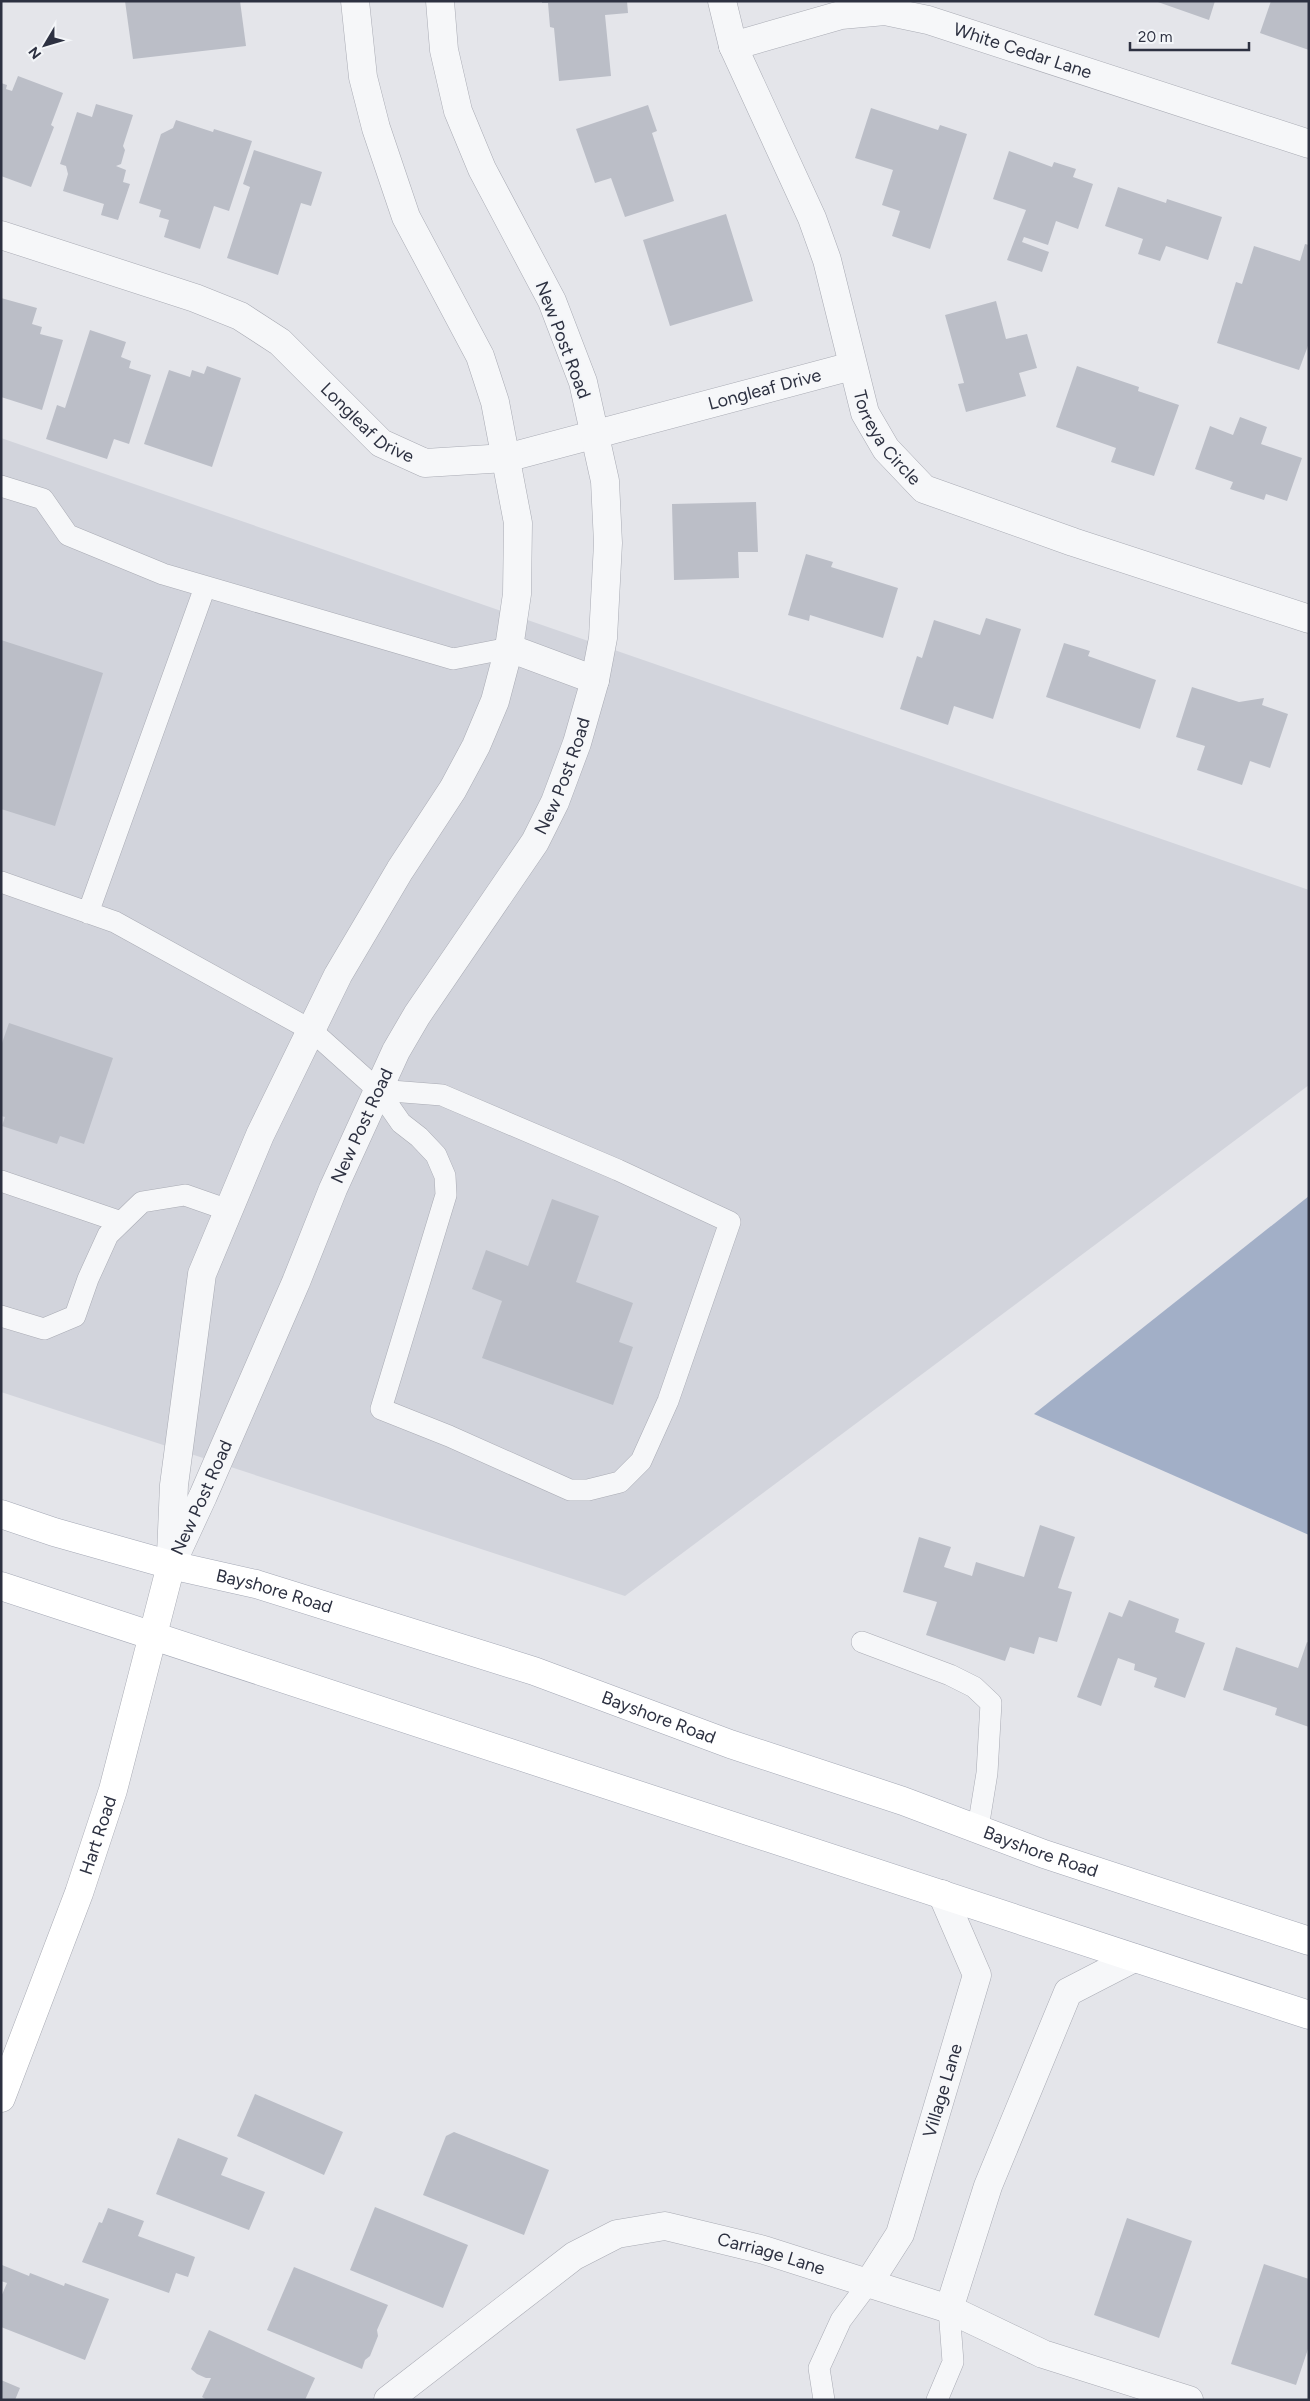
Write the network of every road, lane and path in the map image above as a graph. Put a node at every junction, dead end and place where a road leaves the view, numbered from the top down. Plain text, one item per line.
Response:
1 (355, 1) edge
2 (440, 1) edge
3 (722, 1) edge
4 (733, 46) junction
5 (1309, 144) edge
6 (1, 234) edge
7 (852, 366) junction
8 (596, 434) junction
9 (506, 458) junction
10 (1, 486) edge
11 (205, 587) junction
12 (1309, 619) edge
13 (509, 648) junction
14 (595, 680) junction
15 (1, 882) edge
16 (88, 913) junction
17 (311, 1030) junction
18 (378, 1090) junction
19 (1, 1182) edge
20 (228, 1210) junction
21 (121, 1222) junction
22 (1, 1316) edge
23 (1, 1514) edge
24 (171, 1565) junction
25 (1, 1586) edge
26 (152, 1636) junction
27 (862, 1642) dead end
28 (978, 1828) junction
29 (942, 1894) junction
30 (1309, 1941) edge
31 (1134, 1958) junction
32 (1309, 2015) edge
33 (2, 2095) edge
34 (868, 2284) junction
35 (949, 2309) junction
36 (400, 2396) edge
37 (1184, 2399) edge
38 (824, 2400) edge
39 (937, 2400) edge

1 - 9 street, New Post Road
2 - 8 street, New Post Road
3 - 4 street, Torreya Circle
4 - 5 street, White Cedar Lane
4 - 7 street, Torreya Circle
6 - 9 street, Longleaf Drive
7 - 8 street, Longleaf Drive
7 - 12 street, Torreya Circle
8 - 9 street, Longleaf Drive
8 - 14 street, New Post Road
9 - 13 street, New Post Road
10 - 11 lane
11 - 13 lane
11 - 16 lane
13 - 14 street
13 - 17 street, New Post Road
14 - 18 street, New Post Road
15 - 16 lane
16 - 17 lane
17 - 18 lane
17 - 20 street, New Post Road
18 - 18 lane
18 - 24 street, New Post Road
19 - 21 lane
20 - 21 lane
20 - 24 street, New Post Road
21 - 22 lane
23 - 24 main road, Bayshore Road
24 - 26 main road, Hart Road
24 - 28 main road, Bayshore Road
25 - 26 main road
26 - 29 main road
26 - 33 main road, Hart Road
27 - 28 lane
28 - 30 main road, Bayshore Road
29 - 31 main road
29 - 34 street, Village Lane
31 - 32 main road
31 - 35 street
34 - 35 street, Carriage Lane
34 - 36 street, Carriage Lane
34 - 38 lane
35 - 37 street, Carriage Lane
35 - 39 lane

